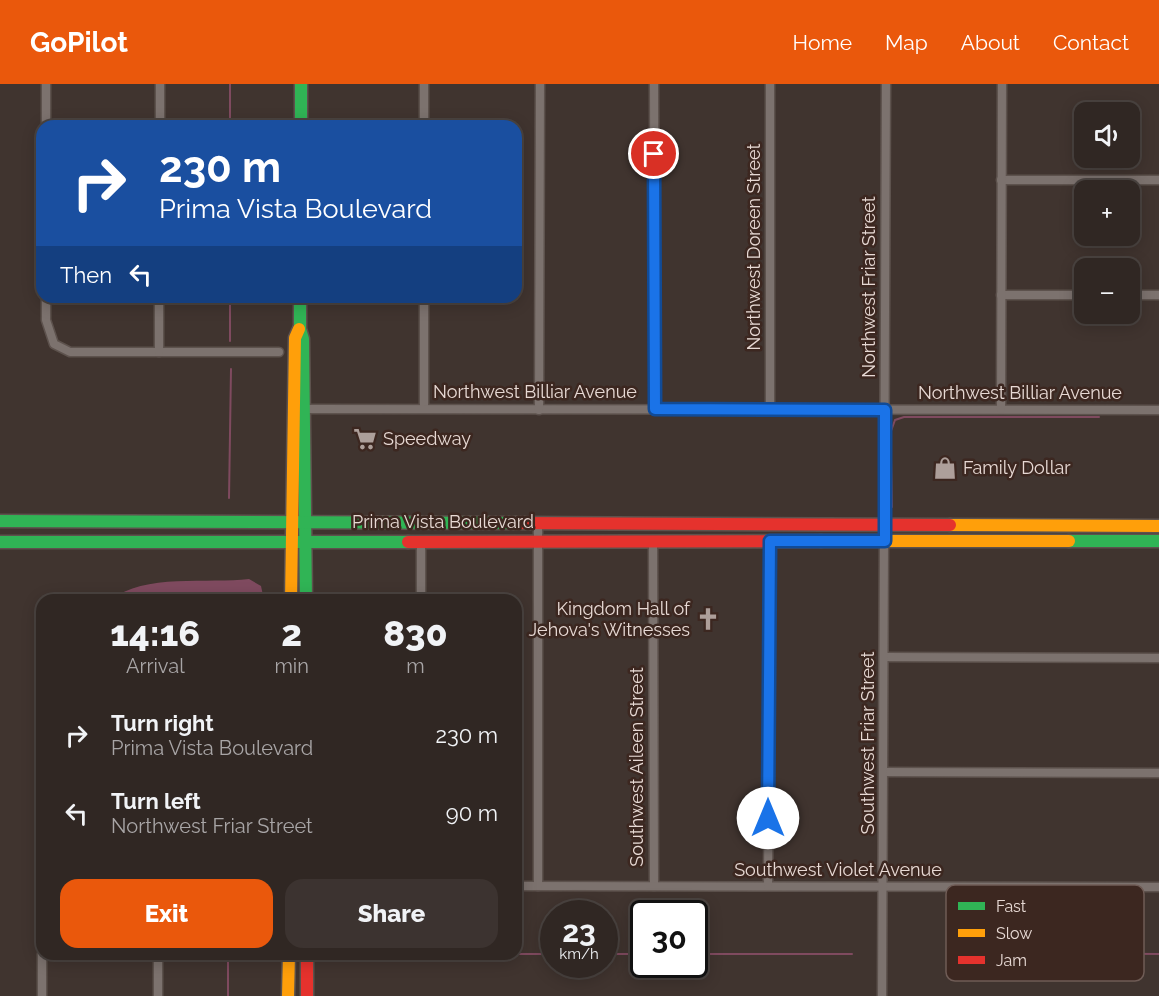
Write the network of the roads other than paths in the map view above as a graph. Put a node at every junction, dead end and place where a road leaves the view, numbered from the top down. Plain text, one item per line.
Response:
1 (46, 84) edge
2 (160, 84) edge
3 (301, 84) edge
4 (424, 84) edge
5 (540, 84) edge
6 (654, 84) edge
7 (770, 84) edge
8 (886, 84) edge
9 (1002, 84) edge
10 (46, 120) edge
11 (160, 120) edge
12 (301, 120) edge
13 (424, 120) edge
14 (1001, 180) junction
15 (1159, 180) edge
16 (1001, 295) junction
17 (1074, 295) edge
18 (1140, 295) edge
19 (1159, 295) edge
20 (46, 303) edge
21 (159, 303) edge
22 (300, 303) edge
23 (424, 303) edge
24 (300, 329) junction
25 (159, 352) junction
26 (279, 352) dead end
27 (424, 408) junction
28 (306, 409) junction
29 (655, 409) junction
30 (1001, 409) junction
31 (539, 410) junction
32 (770, 410) junction
33 (885, 410) junction
34 (1159, 410) edge
35 (4, 521) edge
36 (293, 522) junction
37 (307, 522) junction
38 (538, 525) junction
39 (1159, 526) edge
40 (885, 527) junction
41 (292, 540) junction
42 (538, 540) junction
43 (652, 540) junction
44 (306, 541) junction
45 (770, 541) junction
46 (885, 541) junction
47 (1159, 541) edge
48 (4, 542) edge
49 (421, 542) junction
50 (291, 594) edge
51 (306, 594) edge
52 (421, 594) edge
53 (885, 657) junction
54 (1159, 657) edge
55 (885, 772) junction
56 (1159, 773) edge
57 (522, 886) edge
58 (538, 886) junction
59 (654, 886) junction
60 (768, 886) junction
61 (884, 887) junction
62 (946, 887) edge
63 (42, 960) edge
64 (158, 960) edge
65 (289, 960) edge
66 (307, 960) edge
67 (42, 996) edge
68 (158, 996) edge
69 (288, 996) edge
70 (307, 996) edge
71 (882, 996) edge

1 - 10 street
2 - 11 street
3 - 12 main road
4 - 13 street
5 - 31 street
6 - 29 street
7 - 32 street, Northwest Doreen Street
8 - 33 street, Northwest Friar Street
9 - 14 street
14 - 15 street
14 - 16 street
16 - 17 street
16 - 30 street
18 - 19 street
20 - 25 street
21 - 25 street
22 - 24 main road
23 - 27 street
24 - 28 main road
24 - 36 main road
25 - 26 street
27 - 28 street, Northwest Billiar Avenue
27 - 31 street, Northwest Billiar Avenue
28 - 37 main road
29 - 31 street, Northwest Billiar Avenue
29 - 32 street, Northwest Billiar Avenue
30 - 33 street, Northwest Billiar Avenue
30 - 34 street, Northwest Billiar Avenue
32 - 33 street, Northwest Billiar Avenue
33 - 40 street, Northwest Friar Street
35 - 36 main road, Prima Vista Boulevard
36 - 37 main road, Prima Vista Boulevard
36 - 41 main road
37 - 38 main road, Prima Vista Boulevard
37 - 44 main road
38 - 40 main road, Prima Vista Boulevard
38 - 42 street
39 - 40 main road, Prima Vista Boulevard
40 - 46 street, Southwest Friar Street
41 - 44 main road, Prima Vista Boulevard
41 - 48 main road, Prima Vista Boulevard
41 - 50 main road
42 - 43 main road, Prima Vista Boulevard
42 - 49 main road, Prima Vista Boulevard
42 - 58 street
43 - 45 main road, Prima Vista Boulevard
43 - 59 street, Southwest Aileen Street
44 - 49 main road, Prima Vista Boulevard
44 - 51 main road
45 - 46 main road, Prima Vista Boulevard
45 - 60 street
46 - 47 main road, Prima Vista Boulevard
46 - 53 street, Southwest Friar Street
49 - 52 street
53 - 54 street
53 - 55 street, Southwest Friar Street
55 - 56 street
55 - 61 street, Southwest Friar Street
57 - 58 street, Southwest Violet Avenue
58 - 59 street, Southwest Violet Avenue
59 - 60 street, Southwest Violet Avenue
60 - 61 street, Southwest Violet Avenue
61 - 62 street, Southwest Violet Avenue
61 - 71 street, Southwest Friar Street
63 - 67 street
64 - 68 street
65 - 69 main road
66 - 70 main road

